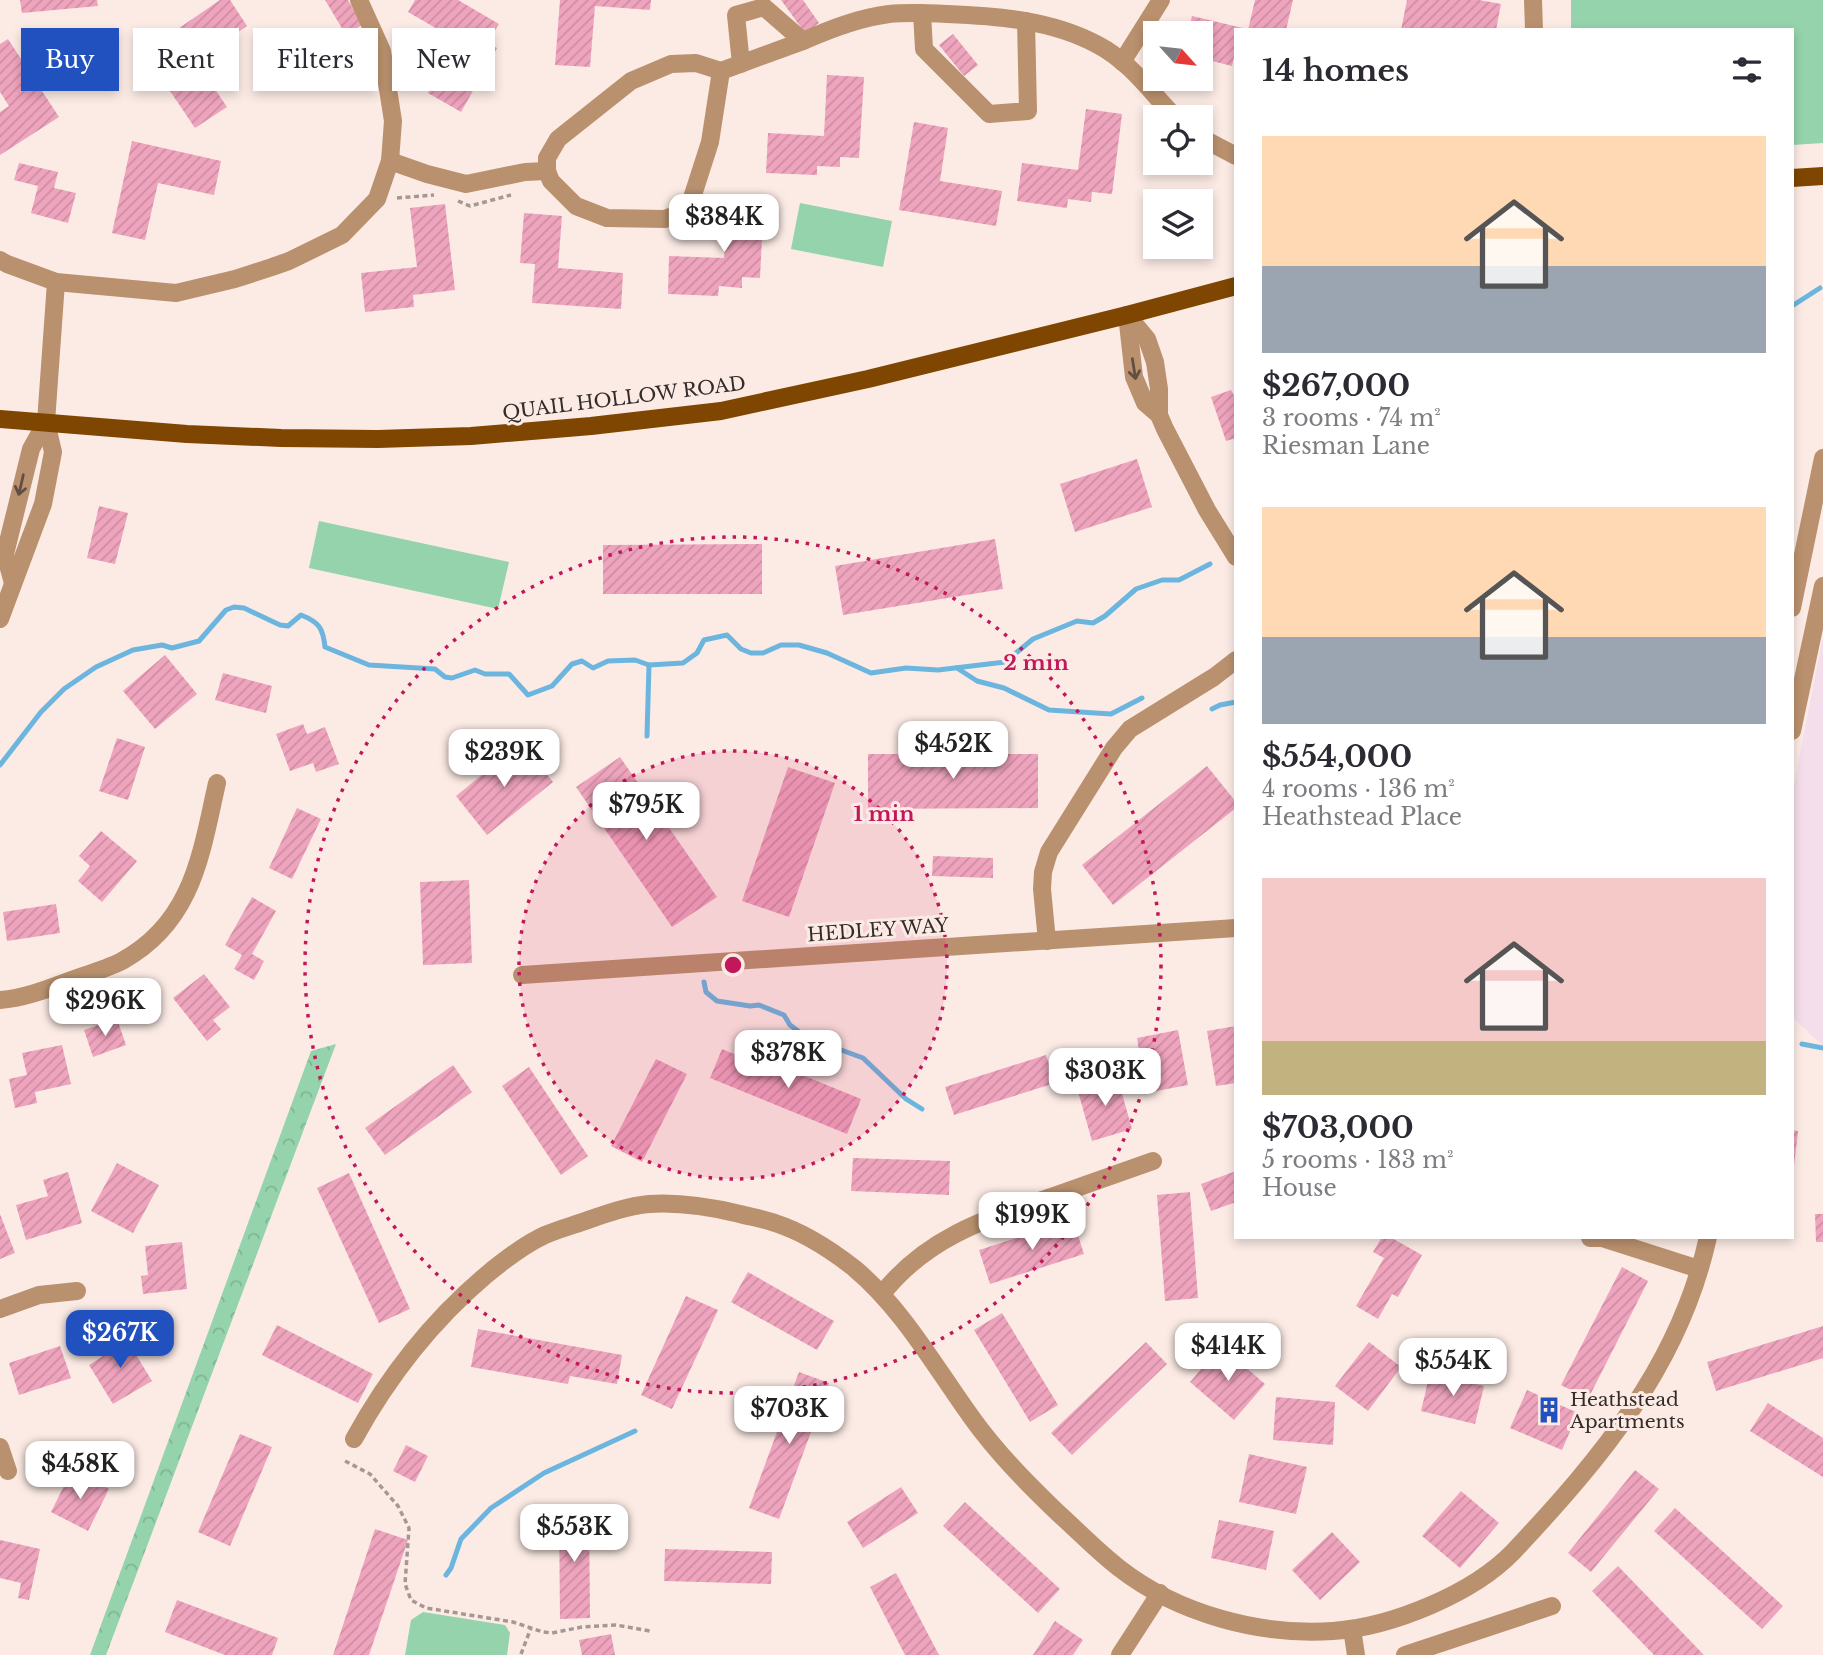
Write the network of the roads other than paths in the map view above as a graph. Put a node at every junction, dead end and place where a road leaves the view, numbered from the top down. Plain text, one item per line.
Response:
1 (359, 0) edge
2 (1161, 0) edge
3 (1532, 0) edge
4 (922, 13) junction
5 (1026, 21) junction
6 (1534, 28) edge
7 (803, 41) junction
8 (1122, 62) junction
9 (741, 64) junction
10 (721, 71) junction
11 (1163, 105) edge
12 (1213, 144) edge
13 (1234, 155) edge
14 (390, 161) junction
15 (547, 171) junction
16 (1823, 176) edge
17 (1794, 178) edge
18 (0, 260) edge
19 (57, 282) junction
20 (1234, 287) edge
21 (1127, 315) junction
22 (0, 419) edge
23 (46, 422) junction
24 (1823, 458) edge
25 (1234, 553) edge
26 (13, 583) junction
27 (1823, 586) edge
28 (1794, 598) edge
29 (0, 619) edge
30 (1234, 662) edge
31 (1794, 723) edge
32 (217, 783) dead end
33 (1234, 928) edge
34 (1047, 941) junction
35 (522, 975) dead end
36 (0, 1000) edge
37 (1153, 1161) dead end
38 (1605, 1239) edge
39 (1707, 1239) edge
40 (1699, 1269) junction
41 (77, 1291) dead end
42 (881, 1294) junction
43 (0, 1309) edge
44 (354, 1439) dead end
45 (0, 1447) edge
46 (8, 1471) dead end
47 (1160, 1593) junction
48 (1552, 1606) dead end
49 (1352, 1629) junction
50 (1120, 1655) edge
51 (1356, 1655) edge
52 (1405, 1655) edge

1 - 14 street
2 - 8 street
3 - 6 street
4 - 5 street
4 - 5 street
4 - 7 street
5 - 8 street
7 - 9 street
7 - 9 street
8 - 11 street
9 - 10 street
10 - 15 street
10 - 15 street
12 - 13 street
14 - 15 street
14 - 19 street
16 - 17 main road
18 - 19 street
19 - 23 street
20 - 21 main road, QUAIL HOLLOW ROAD
21 - 23 main road, QUAIL HOLLOW ROAD
21 - 25 street
22 - 23 main road, QUAIL HOLLOW ROAD
23 - 26 street
23 -> 26 street
24 - 28 street
26 - 29 street
27 - 31 street
30 - 34 street
32 - 36 street
33 - 34 street, HEDLEY WAY
34 - 35 street, HEDLEY WAY
37 - 42 street
38 - 40 street
39 - 40 street
40 - 49 street
41 - 43 street
42 - 44 street
42 - 47 street
45 - 46 street
47 - 49 street
47 - 50 street
48 - 52 street
49 - 51 street

